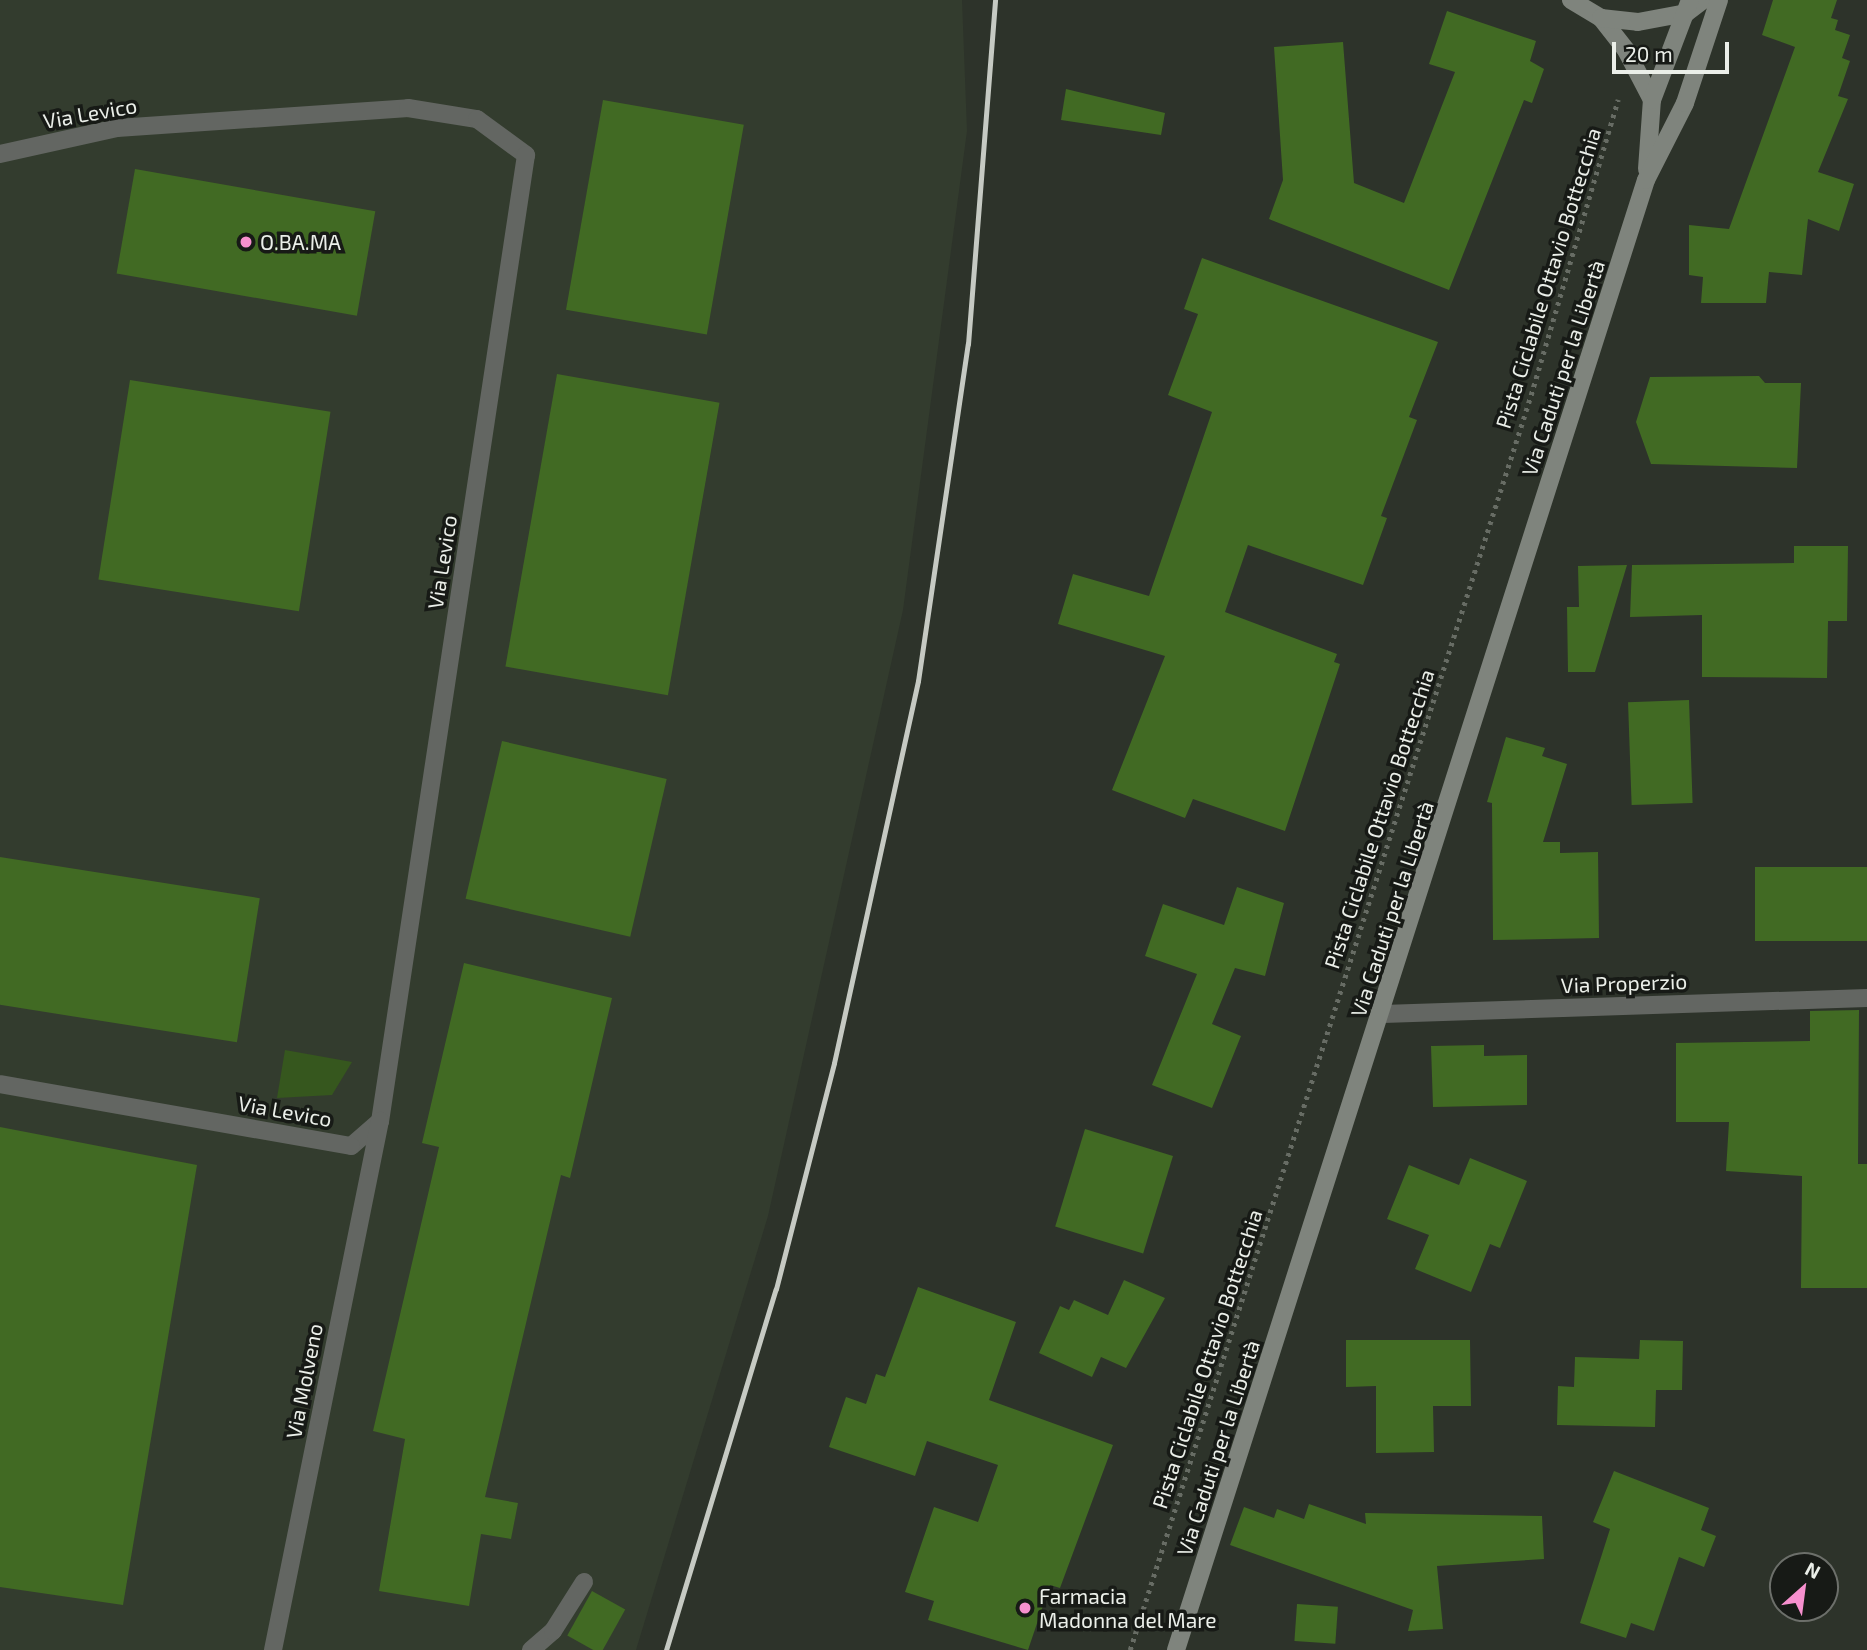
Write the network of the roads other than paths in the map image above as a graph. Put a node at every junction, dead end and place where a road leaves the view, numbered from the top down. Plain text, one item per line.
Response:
1 (1572, 0) edge
2 (1703, 0) edge
3 (1720, 0) edge
4 (1688, 7) edge
5 (1601, 18) junction
6 (1653, 100) junction
7 (0, 154) edge
8 (1646, 180) junction
9 (1867, 998) edge
10 (1383, 1014) junction
11 (0, 1084) edge
12 (380, 1121) junction
13 (584, 1583) dead end
14 (272, 1650) edge
15 (531, 1650) edge
16 (1176, 1650) edge

1 - 5 street
2 - 4 street
3 - 8 street, Via Caduti per la Libertà
4 - 5 street
4 - 6 street, Via Caduti per la Libertà
5 - 6 street
6 - 8 street, Via Caduti per la Libertà
7 - 12 street, Via Levico
8 - 10 street, Via Caduti per la Libertà
9 - 10 street, Via Properzio
10 - 16 street, Via Caduti per la Libertà
11 - 12 street, Via Levico
12 - 14 street, Via Molveno
13 - 15 street

